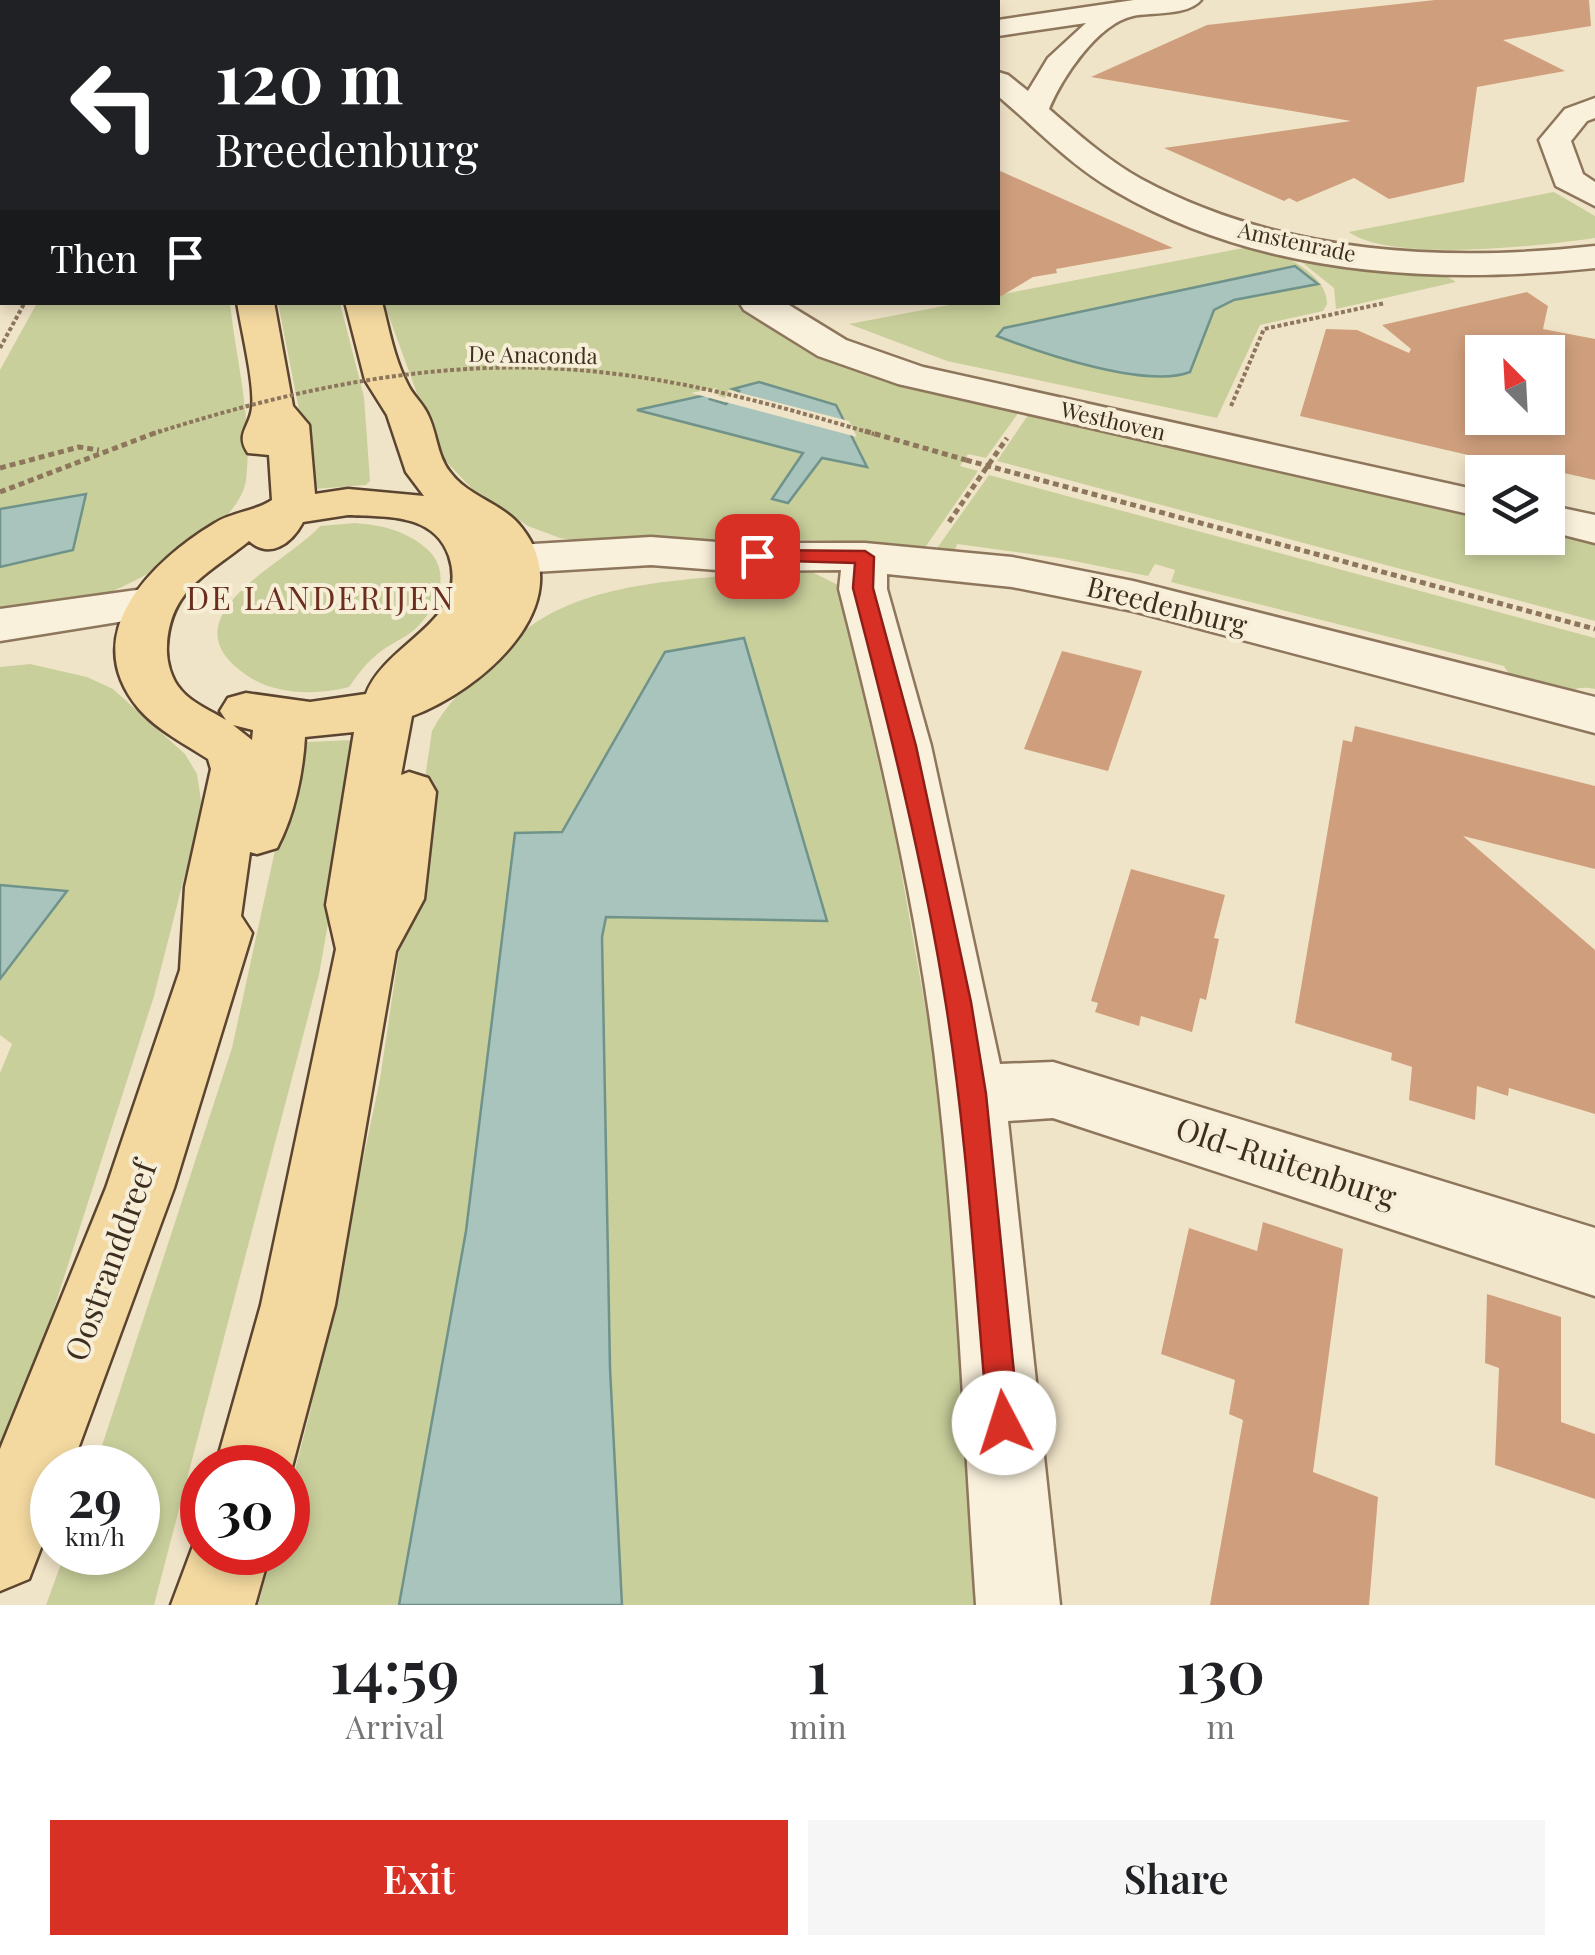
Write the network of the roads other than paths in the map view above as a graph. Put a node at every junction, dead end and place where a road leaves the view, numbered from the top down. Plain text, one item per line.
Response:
1 (1188, 0) edge
2 (1157, 2) edge
3 (1118, 11) junction
4 (1000, 28) edge
5 (1000, 83) edge
6 (1595, 106) edge
7 (1034, 110) junction
8 (1595, 196) edge
9 (1595, 258) edge
10 (255, 305) edge
11 (364, 305) edge
12 (762, 305) edge
13 (417, 495) junction
14 (1465, 500) edge
15 (272, 516) junction
16 (1565, 522) edge
17 (1595, 529) edge
18 (865, 557) junction
19 (502, 573) junction
20 (0, 625) edge
21 (154, 630) junction
22 (0, 656) edge
23 (409, 699) junction
24 (1595, 715) edge
25 (280, 718) junction
26 (208, 966) junction
27 (972, 1094) junction
28 (1595, 1262) edge
29 (260, 1445) edge
30 (0, 1550) edge
31 (222, 1575) edge
32 (213, 1605) edge
33 (1018, 1605) edge

1 - 2 street
2 - 3 street
3 - 4 street
3 - 7 street
5 - 7 street, Amstenrade
6 - 8 street
7 - 9 street, Amstenrade
10 - 15 main road
11 - 13 main road
12 - 14 street, Westhoven
13 - 15 main road
13 - 19 main road
15 - 21 main road
16 - 17 street
18 - 19 street, Breedenburg
18 - 24 street, Breedenburg
18 - 27 street
19 - 23 main road
20 - 21 street
21 - 22 street
21 - 25 main road
21 - 26 main road, Oostranddreef
23 - 25 main road
23 - 29 main road
25 - 26 main road, Oostranddreef
26 - 30 main road, Oostranddreef
27 - 28 street, Old-Ruitenburg
27 - 33 street
31 - 32 main road

